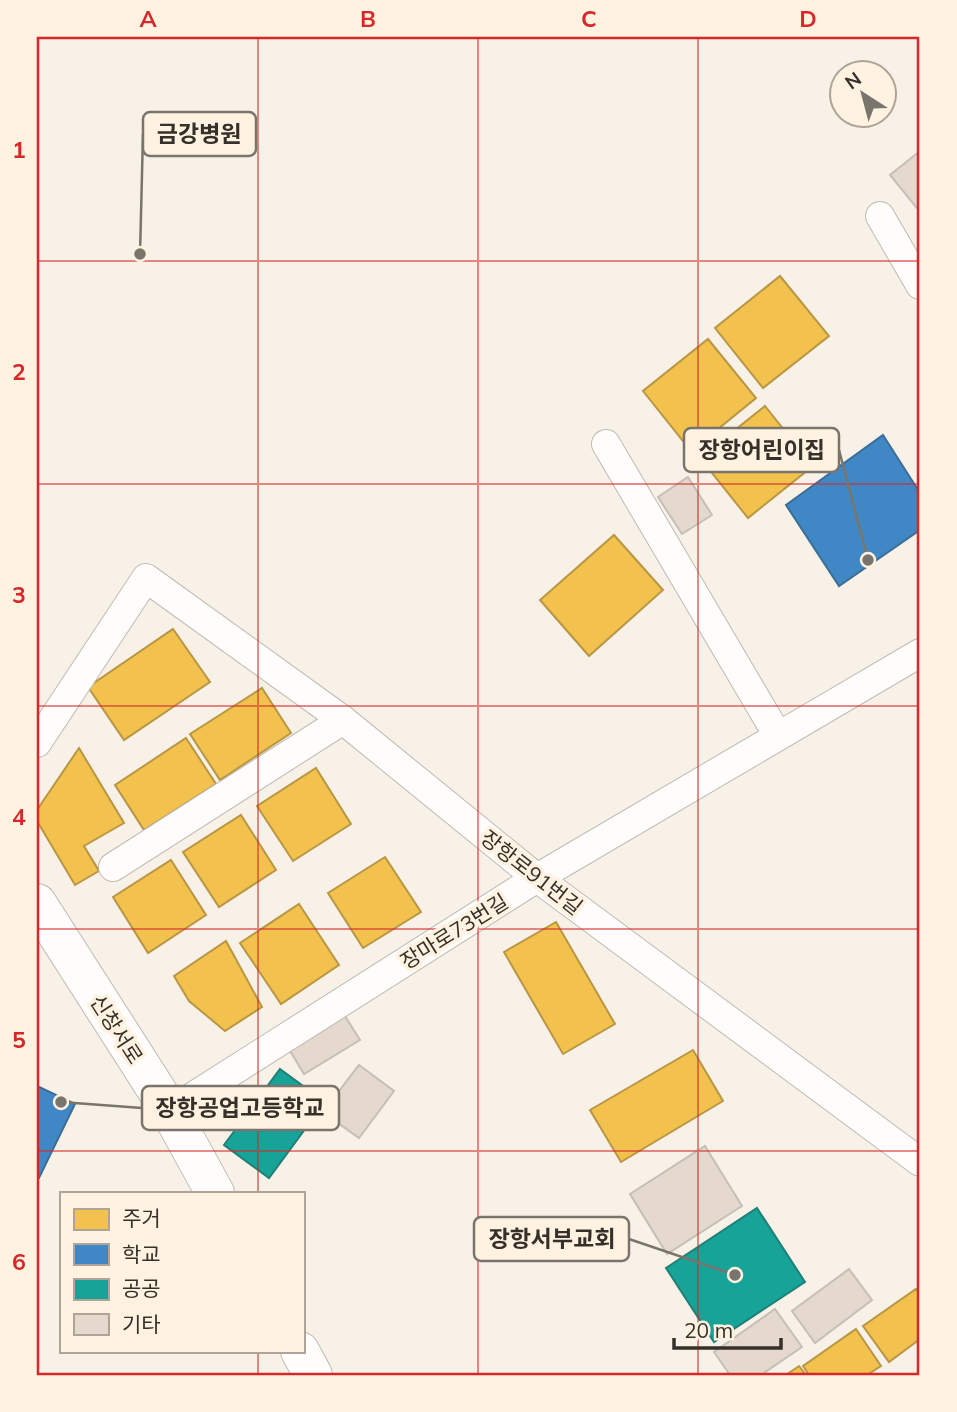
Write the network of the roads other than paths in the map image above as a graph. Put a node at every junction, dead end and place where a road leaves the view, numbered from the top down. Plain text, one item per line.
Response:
1 (880, 216) dead end
2 (920, 285) edge
3 (606, 444) dead end
4 (920, 653) edge
5 (343, 720) junction
6 (778, 736) junction
7 (37, 743) edge
8 (113, 867) dead end
9 (537, 878) junction
10 (39, 913) edge
11 (170, 1111) junction
12 (920, 1162) edge
13 (214, 1192) edge
14 (301, 1352) edge
15 (313, 1375) edge

1 - 2 street
3 - 6 street
4 - 6 street, 장마로73번길
5 - 7 street, 장항로91번길
5 - 8 street
5 - 9 street, 장항로91번길
6 - 9 street, 장마로73번길
9 - 11 street, 장마로73번길
9 - 12 street, 장항로91번길
10 - 11 street, 신창서로
11 - 13 street, 신창서로
14 - 15 street

